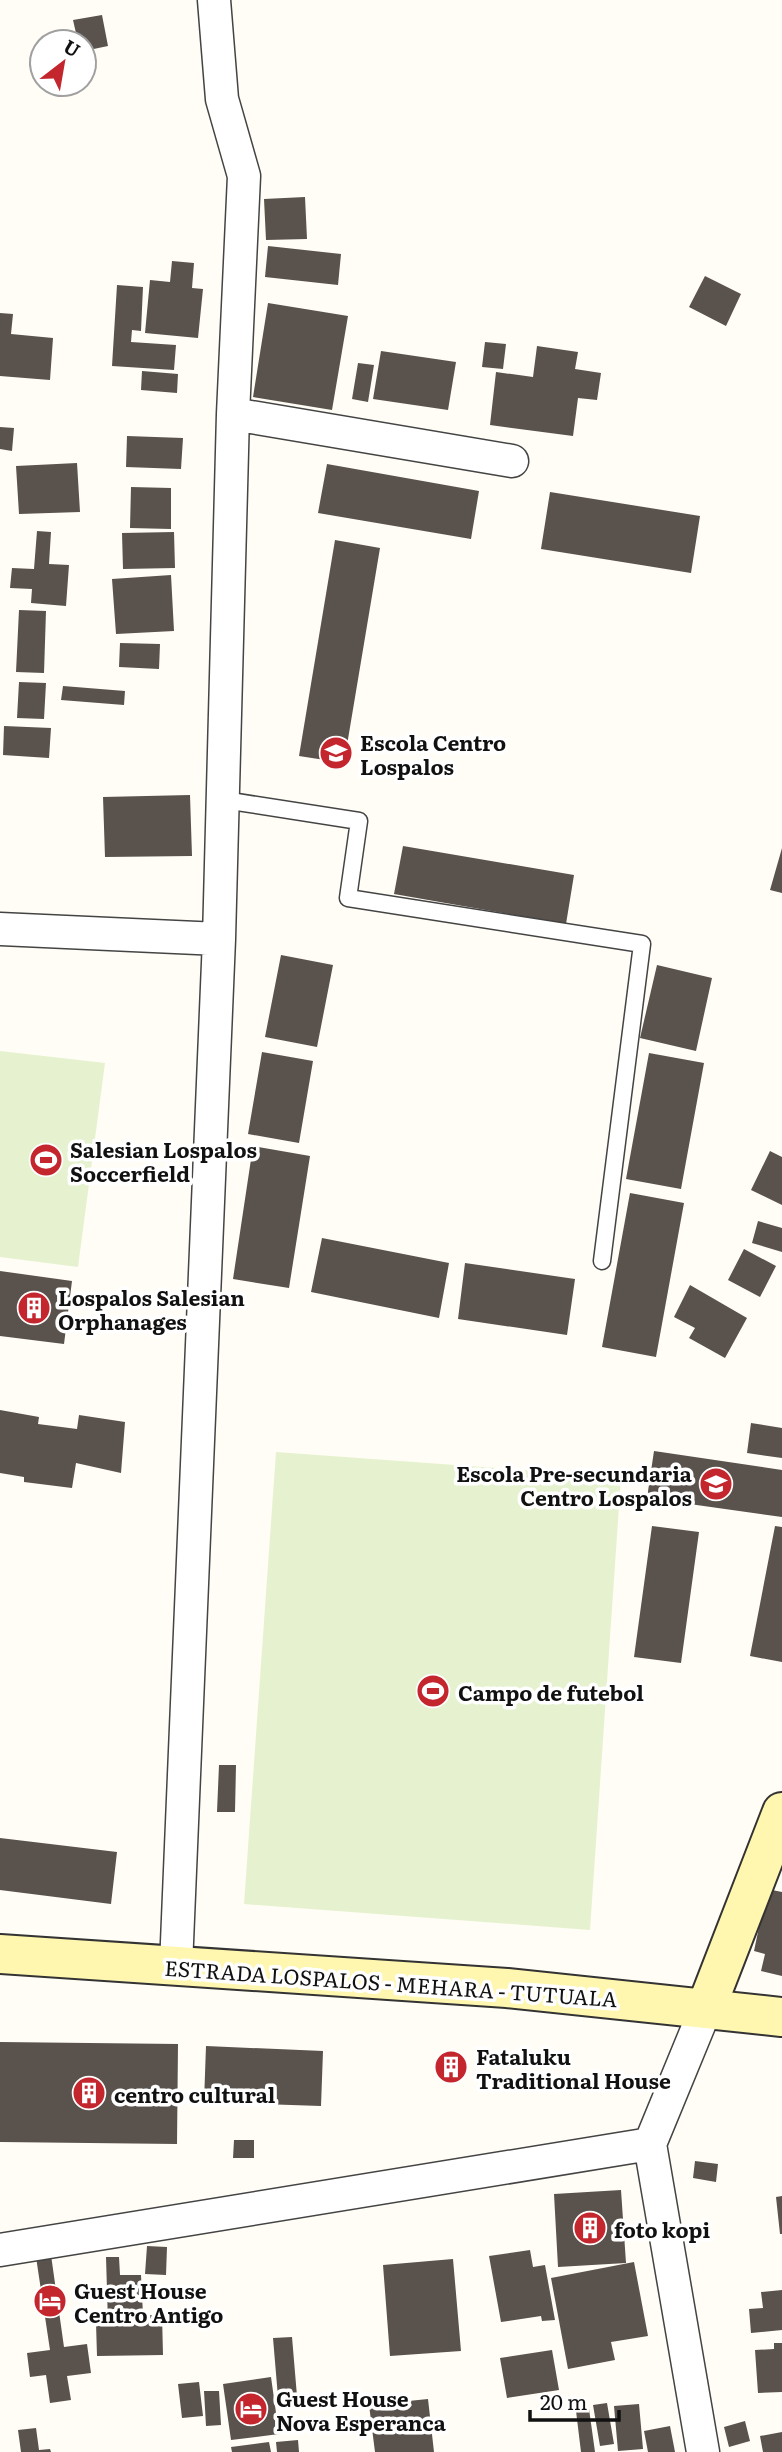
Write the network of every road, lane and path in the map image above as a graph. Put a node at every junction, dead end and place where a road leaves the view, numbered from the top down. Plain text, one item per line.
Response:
1 (215, 0) edge
2 (233, 414) junction
3 (512, 461) dead end
4 (224, 800) junction
5 (0, 929) edge
6 (219, 939) junction
7 (602, 1261) dead end
8 (782, 1812) edge
9 (0, 1954) edge
10 (176, 1966) junction
11 (706, 2008) junction
12 (782, 2017) edge
13 (650, 2144) junction
14 (0, 2250) edge
15 (703, 2452) edge

1 - 2 street
2 - 3 street
2 - 4 street
4 - 6 street
4 - 7 lane
5 - 6 street
6 - 10 street
8 - 11 main road
9 - 10 main road, ESTRADA LOSPALOS - MEHARA - TUTUALA
10 - 11 main road, ESTRADA LOSPALOS - MEHARA - TUTUALA
11 - 12 main road, ESTRADA LOSPALOS - MEHARA - TUTUALA
11 - 13 street
13 - 14 street
13 - 15 street

